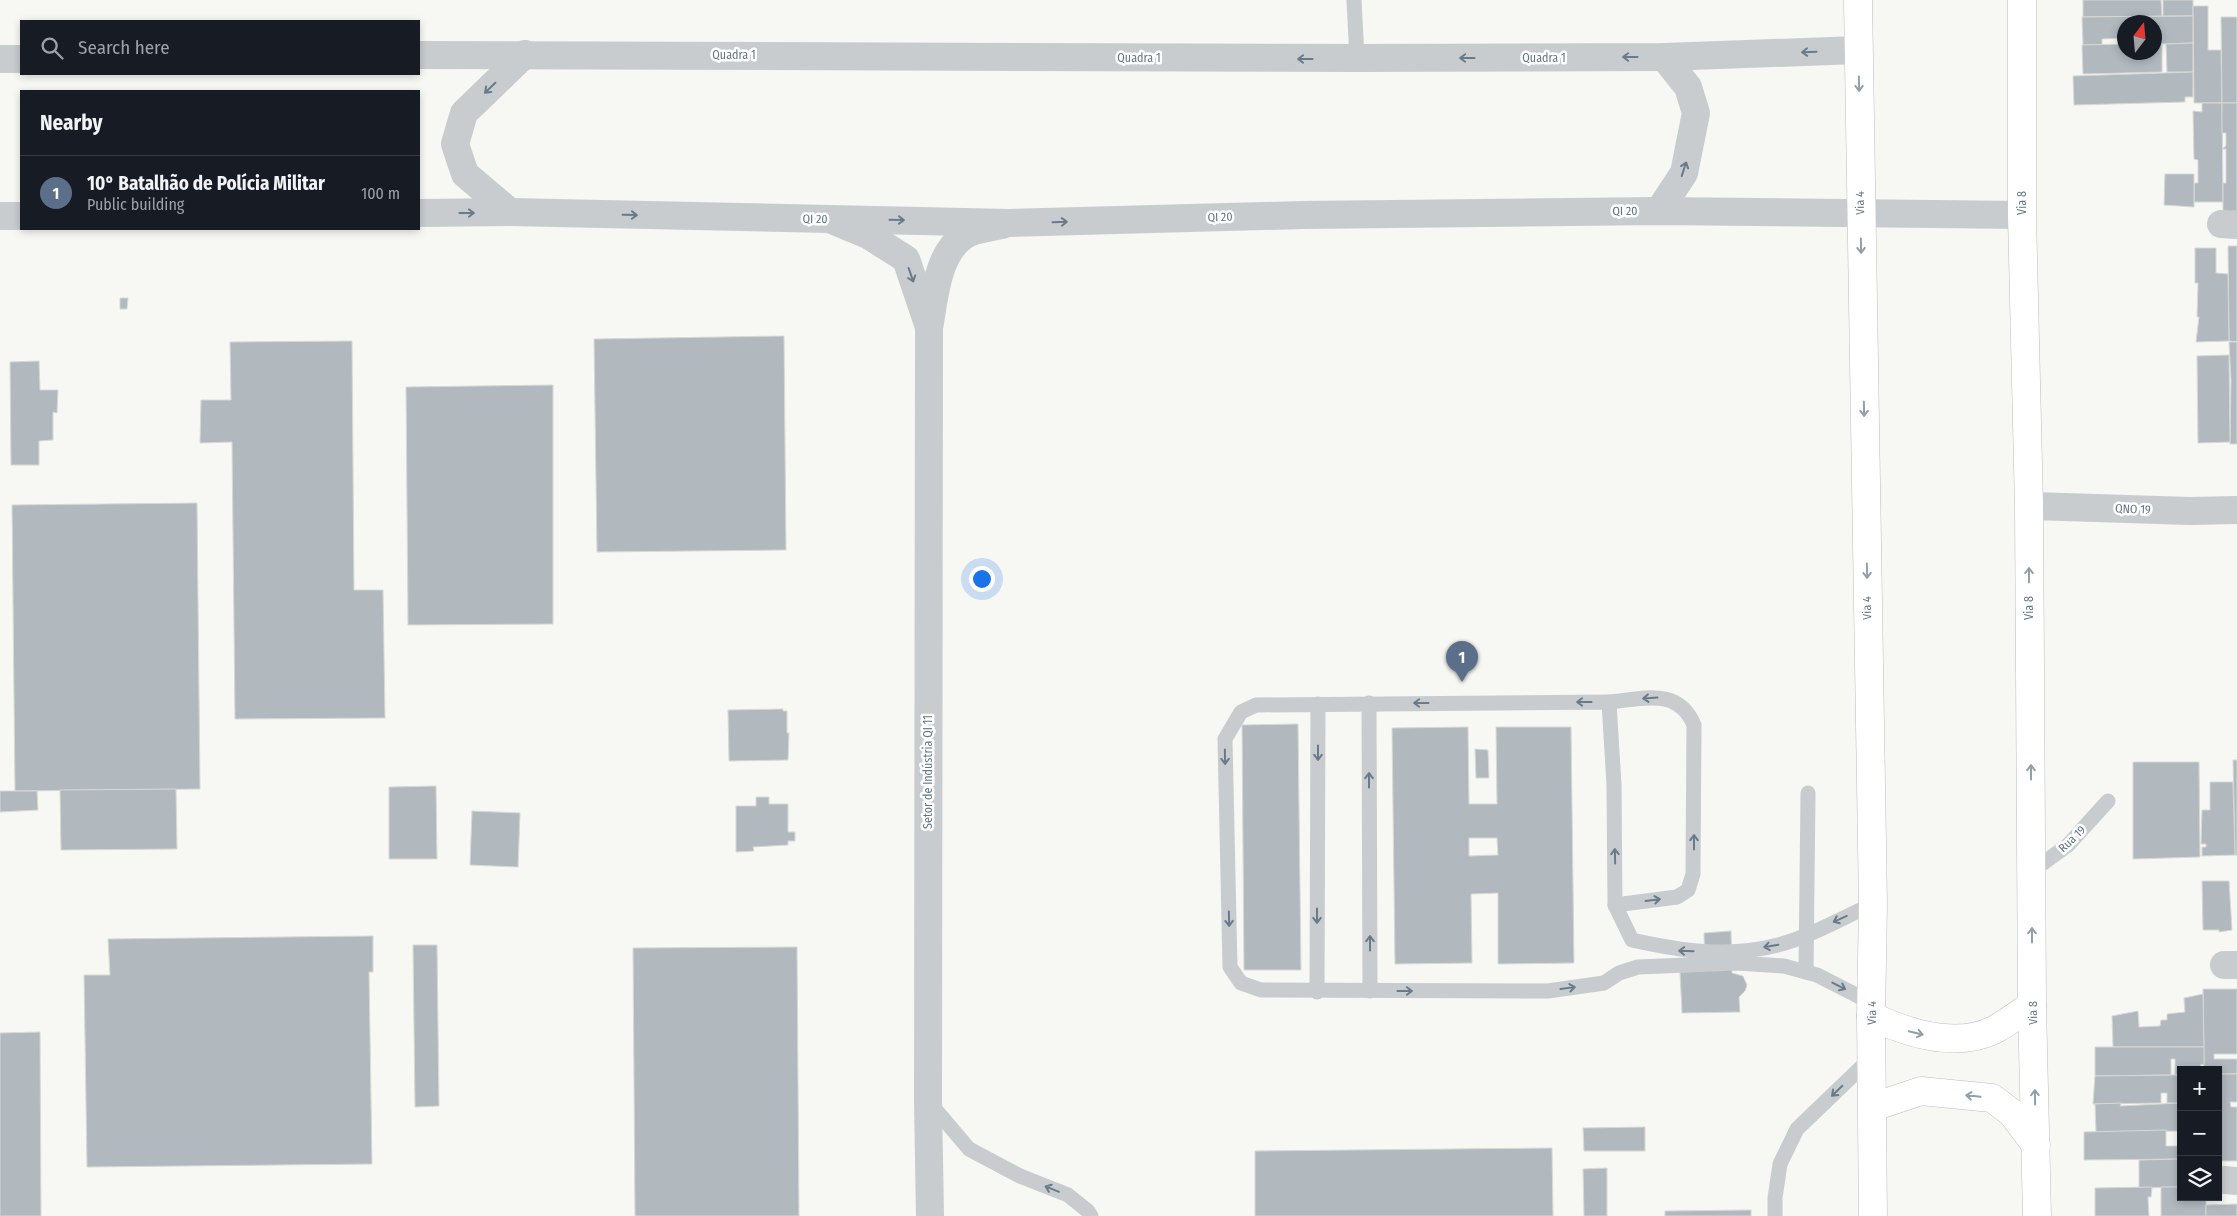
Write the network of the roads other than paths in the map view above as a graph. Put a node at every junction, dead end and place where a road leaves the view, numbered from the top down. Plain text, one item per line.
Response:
1 (1354, 0) edge
2 (1858, 0) edge
3 (2022, 0) edge
4 (1858, 50) junction
5 (525, 54) junction
6 (420, 55) edge
7 (1664, 57) junction
8 (1357, 58) junction
9 (0, 59) edge
10 (20, 59) edge
11 (1659, 211) junction
12 (510, 212) junction
13 (420, 213) edge
14 (1860, 213) junction
15 (2022, 215) junction
16 (0, 216) edge
17 (20, 216) edge
18 (832, 220) junction
19 (1008, 223) junction
20 (929, 328) junction
21 (2029, 506) junction
22 (2237, 510) edge
23 (1609, 702) junction
24 (1369, 703) junction
25 (1318, 704) junction
26 (1808, 793) dead end
27 (2108, 801) dead end
28 (2031, 872) junction
29 (1873, 904) junction
30 (1615, 905) junction
31 (1807, 934) junction
32 (1806, 972) junction
33 (1370, 991) junction
34 (1317, 992) junction
35 (2032, 1005) junction
36 (1872, 1009) junction
37 (1872, 1057) junction
38 (928, 1101) junction
39 (1873, 1107) junction
40 (2036, 1145) junction
41 (930, 1216) edge
42 (1091, 1216) edge
43 (1775, 1216) edge
44 (1873, 1216) edge
45 (2037, 1216) edge

1 - 8 lane
2 - 4 main road, Via 4
3 - 15 main road, Via 8
4 -> 7 street, Quadra 1
4 -> 14 main road, Via 4
5 - 6 street, Quadra 1
8 -> 5 street, Quadra 1
5 -> 12 street
7 -> 8 street, Quadra 1
11 -> 7 street
9 - 10 street
11 - 14 street, QI 20
19 -> 11 street, QI 20
13 -> 12 street, QI 20
12 -> 18 street, QI 20
14 - 15 street, QI 20
14 -> 29 main road, Via 4
15 - 21 main road, Via 8
16 - 17 street
18 -> 19 street, QI 20
18 -> 20 street
19 - 20 street
20 - 38 street, Setor de Indústria QI 11
21 - 22 street, QNO 19
28 -> 21 main road, Via 8
23 -> 24 lane
30 -> 23 lane
30 -> 23 lane
24 - 25 lane
33 -> 24 lane
25 -> 34 lane
25 -> 34 lane
26 - 31 lane
27 - 28 lane, Rua 19
35 -> 28 main road, Via 8
29 -> 31 lane
29 - 36 main road, Via 4
31 -> 30 lane
31 - 32 lane
33 -> 32 lane
32 -> 36 lane
33 - 34 lane
36 -> 35 main road
40 -> 35 main road, Via 8
36 - 37 main road, Via 4
37 - 39 main road, Via 4
37 -> 43 lane
38 - 41 street, Setor de Indústria QI 11
42 -> 38 lane
40 -> 39 main road
39 - 44 main road, Via 4
40 - 45 main road, Via 8

